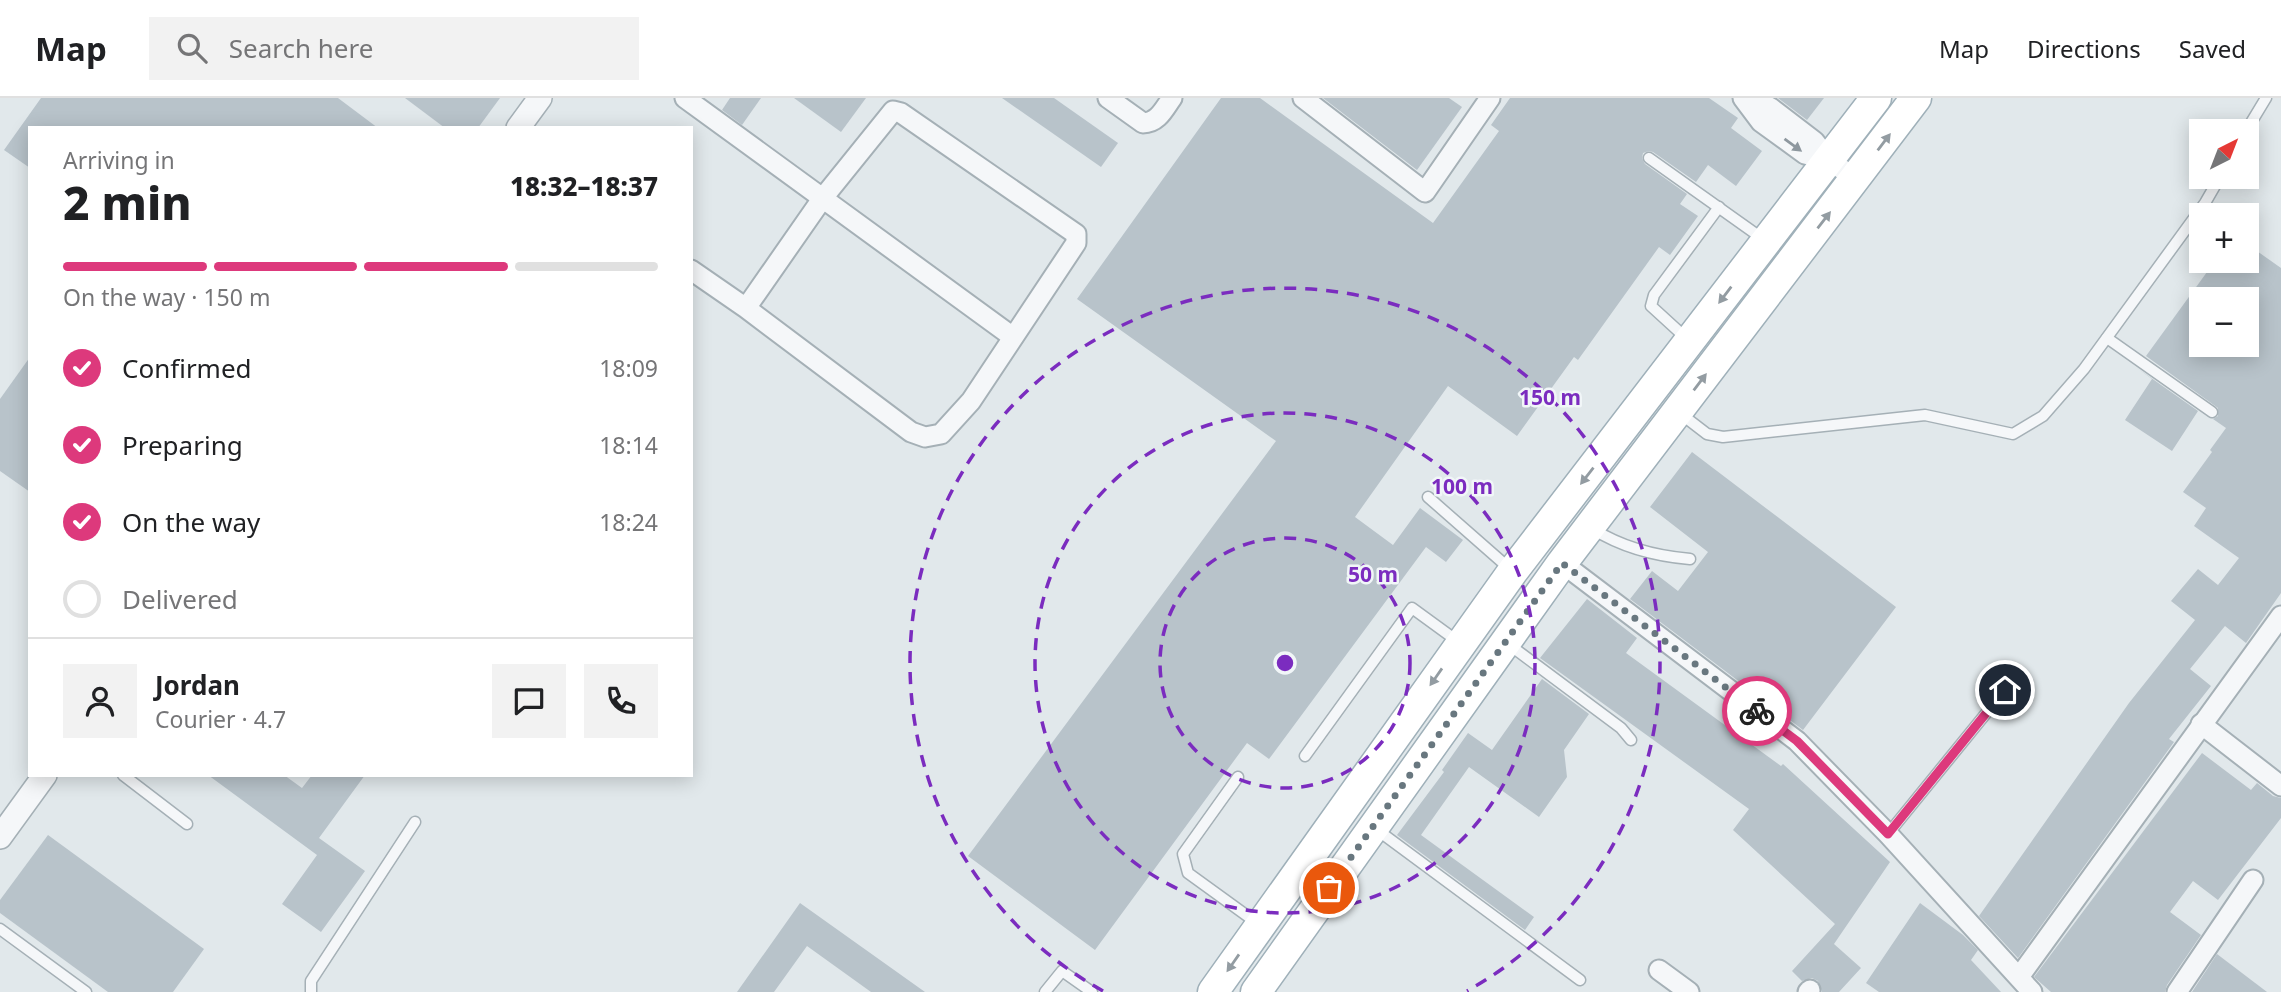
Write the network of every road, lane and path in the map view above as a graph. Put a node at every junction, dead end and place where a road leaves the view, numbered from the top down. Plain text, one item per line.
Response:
1 (540, 98) edge
2 (685, 98) edge
3 (1108, 98) edge
4 (1172, 98) edge
5 (1303, 98) edge
6 (1490, 98) edge
7 (1743, 98) edge
8 (1753, 98) edge
9 (1876, 98) edge
10 (2266, 98) edge
11 (1910, 100) edge
12 (2253, 119) edge
13 (519, 126) edge
14 (1649, 158) dead end
15 (1829, 160) junction
16 (1856, 179) junction
17 (2213, 189) edge
18 (822, 199) junction
19 (1719, 207) junction
20 (1766, 241) junction
21 (693, 271) edge
22 (746, 308) junction
23 (1013, 337) junction
24 (2107, 338) junction
25 (1690, 341) junction
26 (1678, 411) junction
27 (2212, 412) dead end
28 (1428, 497) dead end
29 (1589, 527) junction
30 (1690, 559) dead end
31 (1562, 563) junction
32 (1513, 571) junction
33 (2279, 624) edge
34 (1505, 641) junction
35 (1460, 643) junction
36 (2005, 690) dead end
37 (2201, 724) junction
38 (1630, 740) dead end
39 (1306, 756) dead end
40 (44, 777) edge
41 (126, 777) edge
42 (1238, 777) dead end
43 (2281, 786) edge
44 (415, 822) dead end
45 (187, 824) dead end
46 (1373, 826) junction
47 (1888, 834) junction
48 (0, 836) edge
49 (2253, 880) dead end
50 (1260, 926) junction
51 (0, 929) edge
52 (1659, 970) dead end
53 (1580, 980) dead end
54 (2025, 985) edge
55 (86, 992) edge
56 (311, 992) edge
57 (1045, 992) edge
58 (1092, 992) edge
59 (1213, 992) edge
60 (1256, 992) edge
61 (1688, 992) edge
62 (2177, 992) edge

1 - 13 street
2 - 18 street
3 - 4 street
5 - 6 street
7 -> 15 street
8 - 15 street
9 - 15 main road
10 - 12 lane
16 -> 11 main road
14 - 19 lane
15 - 16 street
15 - 20 main road
26 -> 16 main road
17 - 24 lane
18 - 22 street
18 - 23 street
18 - 23 street
19 - 20 lane
19 - 25 lane
20 -> 25 main road
21 - 22 street
22 - 23 street
24 - 26 lane
24 - 27 lane
25 -> 32 main road
26 - 29 main road
28 - 32 lane
29 - 30 lane
29 - 31 main road
31 - 34 main road
31 - 47 street
32 - 35 main road
33 - 37 street
34 - 38 lane
34 - 46 main road
35 - 39 lane
35 -> 50 main road
36 - 47 lane
37 - 43 street
37 - 54 street
40 - 48 street
41 - 45 lane
42 - 50 lane
44 - 56 lane
46 - 53 lane
46 - 60 main road
47 - 54 street
49 - 62 street
50 -> 59 main road
51 - 55 lane
52 - 61 street
57 - 58 lane

